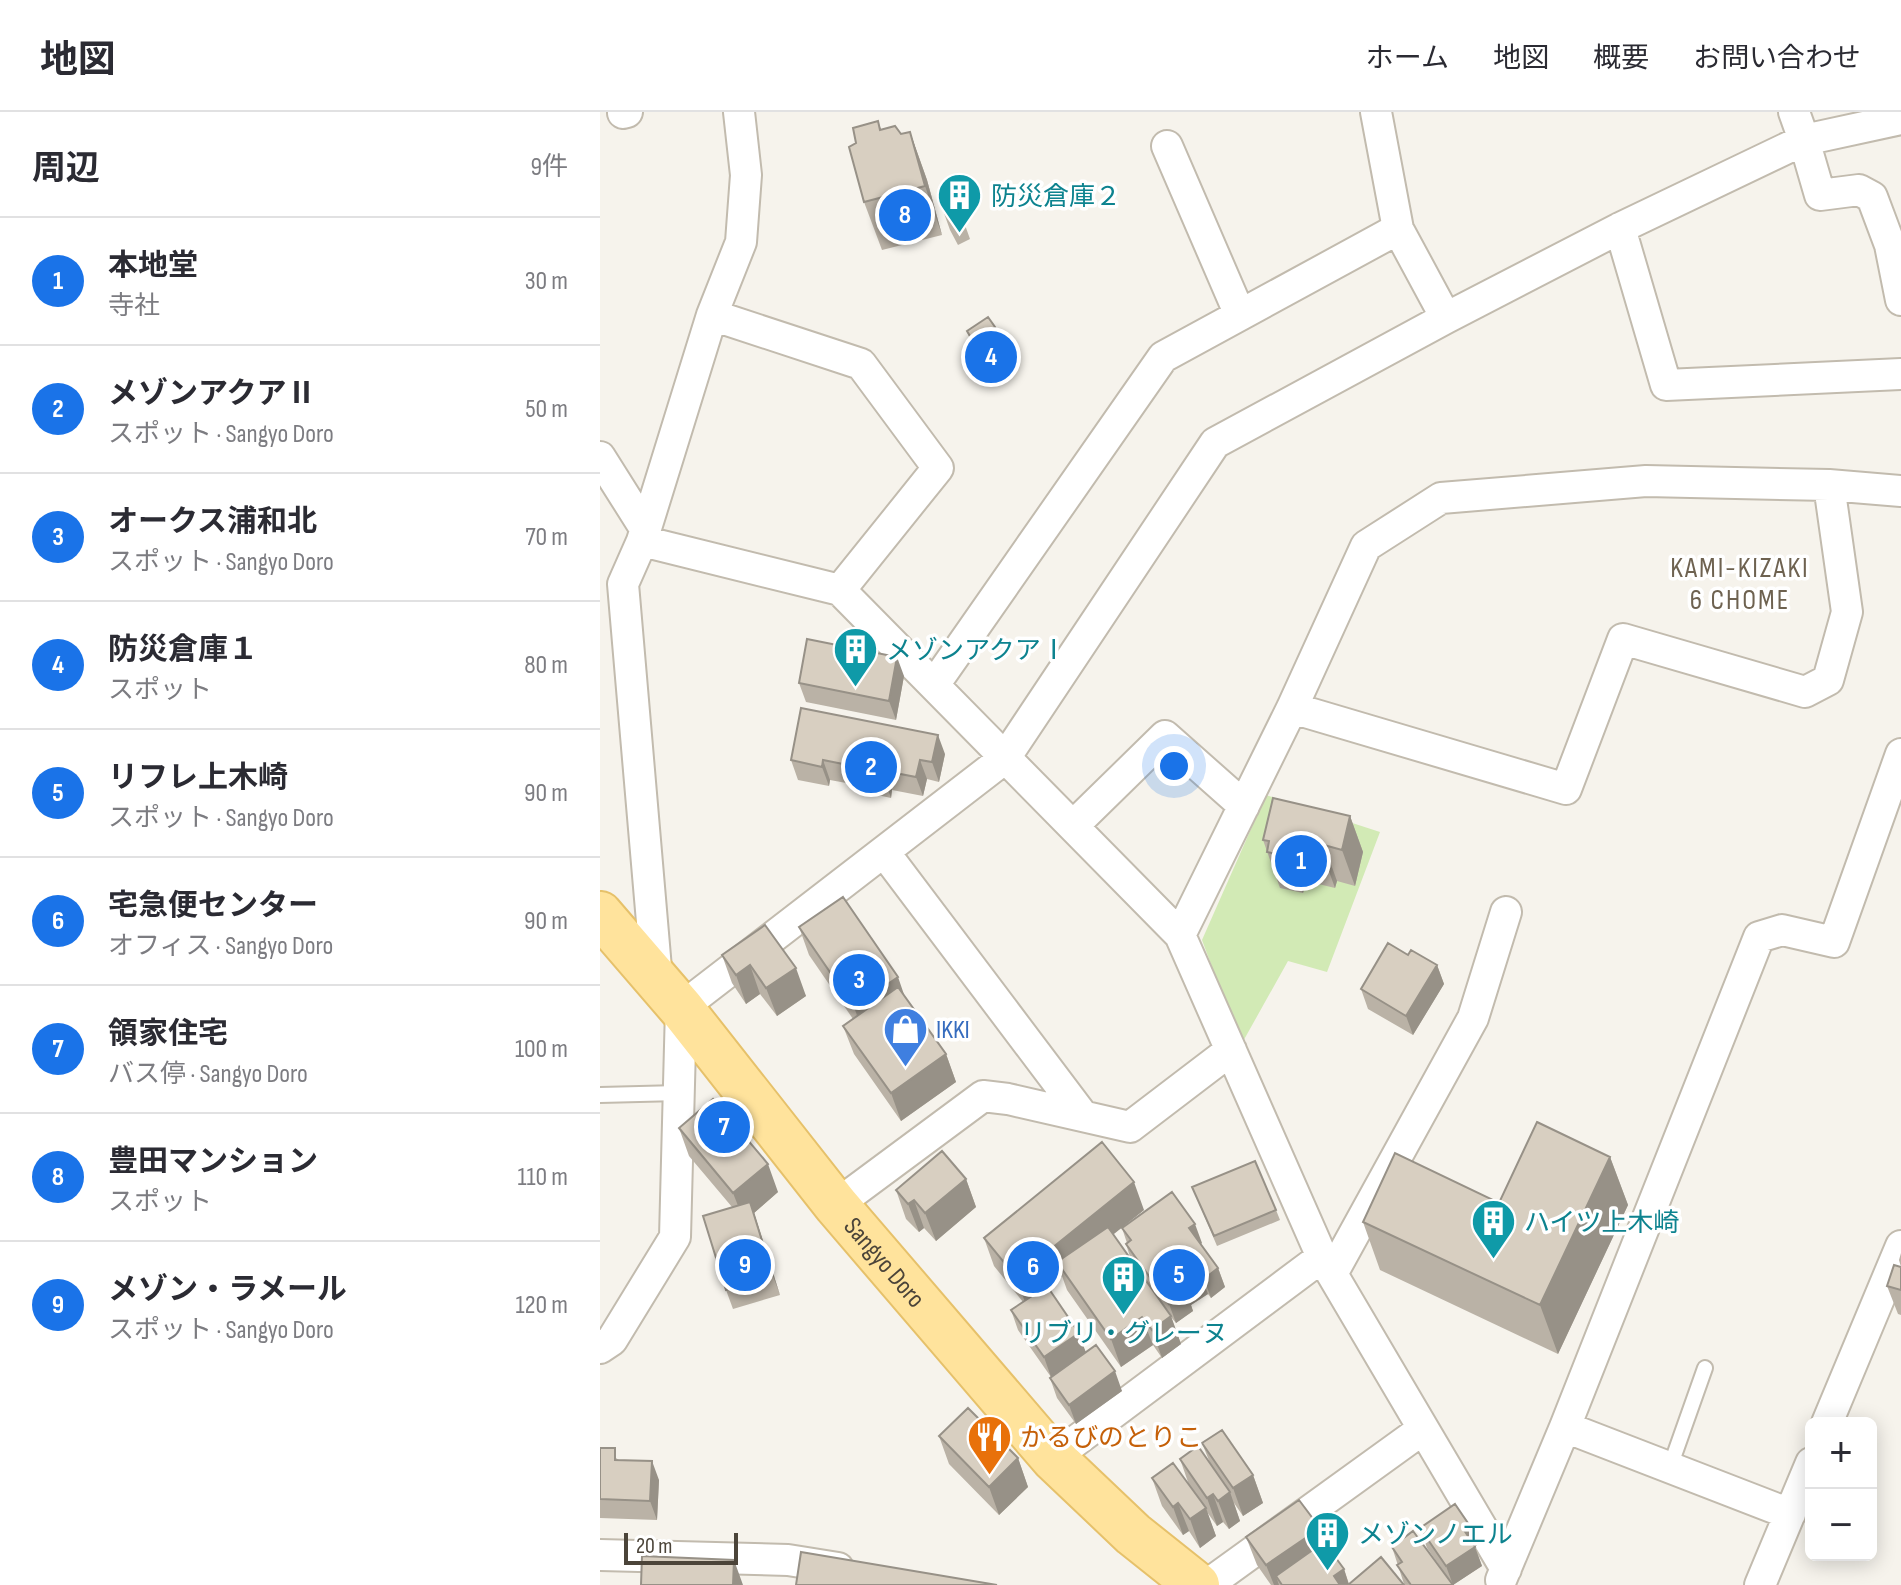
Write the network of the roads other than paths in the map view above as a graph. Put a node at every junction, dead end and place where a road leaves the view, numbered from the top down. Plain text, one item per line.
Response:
1 (739, 112) edge
2 (1376, 112) edge
3 (1901, 119) edge
4 (1799, 126) edge
5 (1167, 146) dead end
6 (1620, 228) junction
7 (1398, 229) junction
8 (1896, 243) edge
9 (1901, 300) edge
10 (712, 315) junction
11 (1240, 315) junction
12 (1446, 318) junction
13 (1901, 374) edge
14 (600, 457) edge
15 (1829, 485) junction
16 (1901, 491) edge
17 (644, 535) junction
18 (611, 588) edge
19 (840, 590) junction
20 (934, 685) junction
21 (1292, 708) junction
22 (1901, 754) edge
23 (1005, 758) junction
24 (1244, 806) junction
25 (1073, 826) junction
26 (884, 852) junction
27 (1506, 912) dead end
28 (600, 914) edge
29 (1180, 935) junction
30 (669, 994) junction
31 (1231, 1050) junction
32 (679, 1093) junction
33 (600, 1095) edge
34 (1083, 1116) junction
35 (836, 1205) junction
36 (1901, 1246) edge
37 (1327, 1266) junction
38 (600, 1348) edge
39 (1705, 1368) dead end
40 (1830, 1417) edge
41 (1565, 1427) junction
42 (1423, 1429) junction
43 (1053, 1458) junction
44 (1670, 1467) junction
45 (1805, 1478) edge
46 (1790, 1514) junction
47 (600, 1555) edge
48 (860, 1572) edge
49 (787, 1573) edge
50 (1502, 1577) edge
51 (1197, 1585) edge
52 (1207, 1585) edge
53 (1760, 1585) edge

1 - 10 street
2 - 7 street
3 - 4 street
4 - 6 street
4 - 8 street
5 - 11 street
6 - 12 street
6 - 13 street
7 - 11 street
7 - 12 street
8 - 9 street
10 - 17 street
10 - 19 street
11 - 20 street
12 - 23 street
14 - 17 street
15 - 16 street
15 - 21 street
15 - 21 street
17 - 18 street
17 - 19 street
18 - 30 street
19 - 20 street
20 - 23 street
21 - 24 street
22 - 41 street
23 - 25 street
23 - 26 street
24 - 25 street
24 - 29 street
25 - 29 street
26 - 30 street
26 - 34 street
27 - 37 street
28 - 30 main road, Sangyo Doro
29 - 31 street
30 - 32 street
30 - 35 main road, Sangyo Doro
31 - 34 street
31 - 37 street
32 - 33 lane
32 - 38 street
34 - 35 street
35 - 43 main road, Sangyo Doro
36 - 40 street
37 - 42 street
37 - 43 street
39 - 44 lane
41 - 44 street
41 - 50 street
42 - 50 street
42 - 52 street
43 - 51 main road, Sangyo Doro
44 - 46 street
45 - 46 street
46 - 53 street
47 - 49 street
48 - 49 street

